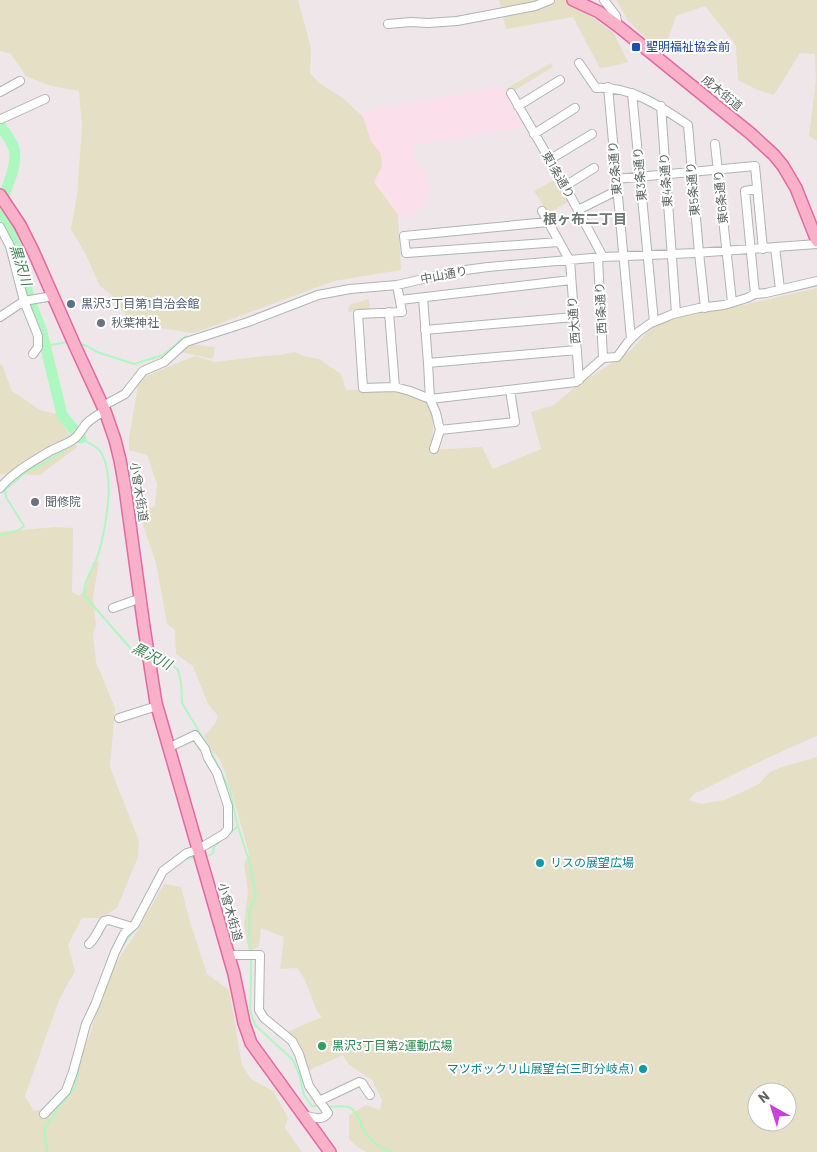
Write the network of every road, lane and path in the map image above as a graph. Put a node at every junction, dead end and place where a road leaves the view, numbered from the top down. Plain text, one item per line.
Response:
1 (550, 0) edge
2 (573, 0) edge
3 (604, 0) edge
4 (388, 24) dead end
5 (618, 26) junction
6 (579, 63) dead end
7 (560, 80) dead end
8 (20, 81) dead end
9 (608, 87) junction
10 (0, 92) edge
11 (511, 93) dead end
12 (632, 93) junction
13 (45, 99) dead end
14 (518, 106) junction
15 (661, 106) junction
16 (575, 108) dead end
17 (2, 120) edge
18 (534, 134) junction
19 (592, 134) dead end
20 (715, 144) dead end
21 (549, 160) junction
22 (594, 168) dead end
23 (718, 169) junction
24 (692, 172) junction
25 (666, 174) junction
26 (640, 176) junction
27 (616, 179) junction
28 (565, 186) junction
29 (618, 190) junction
30 (758, 190) junction
31 (3, 199) edge
32 (578, 210) junction
33 (542, 211) dead end
34 (548, 222) junction
35 (0, 227) edge
36 (559, 242) junction
37 (817, 242) edge
38 (775, 247) junction
39 (751, 249) junction
40 (763, 249) junction
41 (726, 251) junction
42 (699, 253) junction
43 (671, 254) junction
44 (648, 255) junction
45 (624, 257) junction
46 (601, 258) junction
47 (570, 261) junction
48 (571, 280) junction
49 (817, 281) edge
50 (397, 284) junction
51 (780, 289) junction
52 (755, 294) junction
53 (53, 296) junction
54 (422, 298) junction
55 (400, 300) junction
56 (24, 301) junction
57 (732, 302) junction
58 (704, 308) junction
59 (388, 312) junction
60 (676, 314) junction
61 (0, 317) edge
62 (574, 317) junction
63 (654, 322) junction
64 (425, 330) junction
65 (631, 339) junction
66 (577, 350) junction
67 (33, 354) dead end
68 (603, 358) junction
69 (428, 363) junction
70 (579, 380) junction
71 (395, 388) junction
72 (510, 390) junction
73 (430, 399) junction
74 (104, 408) junction
75 (440, 430) junction
76 (434, 449) dead end
77 (0, 488) edge
78 (141, 598) junction
79 (113, 608) dead end
80 (157, 706) junction
81 (119, 718) dead end
82 (168, 748) junction
83 (199, 854) junction
84 (132, 927) junction
85 (89, 944) dead end
86 (228, 955) junction
87 (370, 1095) dead end
88 (319, 1102) junction
89 (44, 1114) dead end
90 (303, 1115) junction
91 (330, 1152) edge

1 - 4 street
2 - 5 main road, 成木街道
3 - 5 street
5 - 37 main road, 成木街道
6 - 9 street
7 - 14 street
8 - 10 street
9 - 12 street
9 - 27 street, 東2条通り
11 - 14 street, 東1条通り
12 - 15 street
12 - 26 street, 東3条通り
13 - 17 street
14 - 18 street, 東1条通り
15 - 24 street, 東5条通り
15 - 25 street, 東4条通り
16 - 18 street
18 - 21 street, 東1条通り
19 - 21 street
20 - 23 street, 東6条通り
21 - 28 street, 東1条通り
22 - 28 street
23 - 24 street
23 - 30 street
23 - 41 street, 東6条通り
24 - 25 street
24 - 42 street, 東5条通り
25 - 26 street
25 - 43 street, 東4条通り
26 - 27 street
26 - 44 street, 東3条通り
27 - 29 street, 東2条通り
28 - 32 street, 東1条通り
29 - 32 street
29 - 45 street, 東2条通り
30 - 39 street
30 - 40 street
31 - 53 main road, 小曾木街道
32 - 46 street, 東1条通り
33 - 34 street
34 - 36 street
34 - 36 street
35 - 56 street
36 - 47 street
37 - 38 street, 中山通り
38 - 40 street, 中山通り
38 - 51 street
39 - 40 street, 中山通り
39 - 41 street, 中山通り
39 - 52 street
41 - 42 street, 中山通り
41 - 57 street, 東6条通り
42 - 43 street, 中山通り
42 - 58 street, 東5条通り
43 - 44 street, 中山通り
43 - 60 street, 東4条通り
44 - 45 street, 中山通り
44 - 63 street, 東3条通り
45 - 46 street, 中山通り
45 - 65 street, 東2条通り
46 - 47 street, 中山通り
46 - 68 street, 西1条通り
47 - 48 street, 西大通り
47 - 50 street, 中山通り
48 - 54 street
48 - 62 street, 西大通り
49 - 51 street
50 - 55 street
50 - 74 street, 中山通り
51 - 52 street
52 - 57 street
53 - 56 street
53 - 74 main road, 小曾木街道
54 - 55 street
54 - 64 street
55 - 59 street
56 - 61 street
56 - 67 street
57 - 58 street
58 - 60 street
59 - 71 street
59 - 71 street
60 - 63 street
62 - 64 street
62 - 66 street, 西大通り
63 - 65 street
64 - 69 street
65 - 68 street
66 - 69 street
66 - 70 street, 西大通り
68 - 70 street
69 - 73 street
70 - 72 street
71 - 73 street
72 - 73 street
72 - 75 street
73 - 75 street
74 - 77 street, 中山通り
74 - 78 main road, 小曾木街道
75 - 76 street
78 - 79 street
78 - 80 main road, 小曾木街道
80 - 81 street
80 - 82 main road, 小曾木街道
82 - 83 main road, 小曾木街道
82 - 83 street
83 - 84 street
83 - 86 main road, 小曾木街道
84 - 85 street
84 - 89 street
86 - 88 street
86 - 90 main road, 小曾木街道
87 - 88 street
88 - 90 street
90 - 91 main road, 小曾木街道

